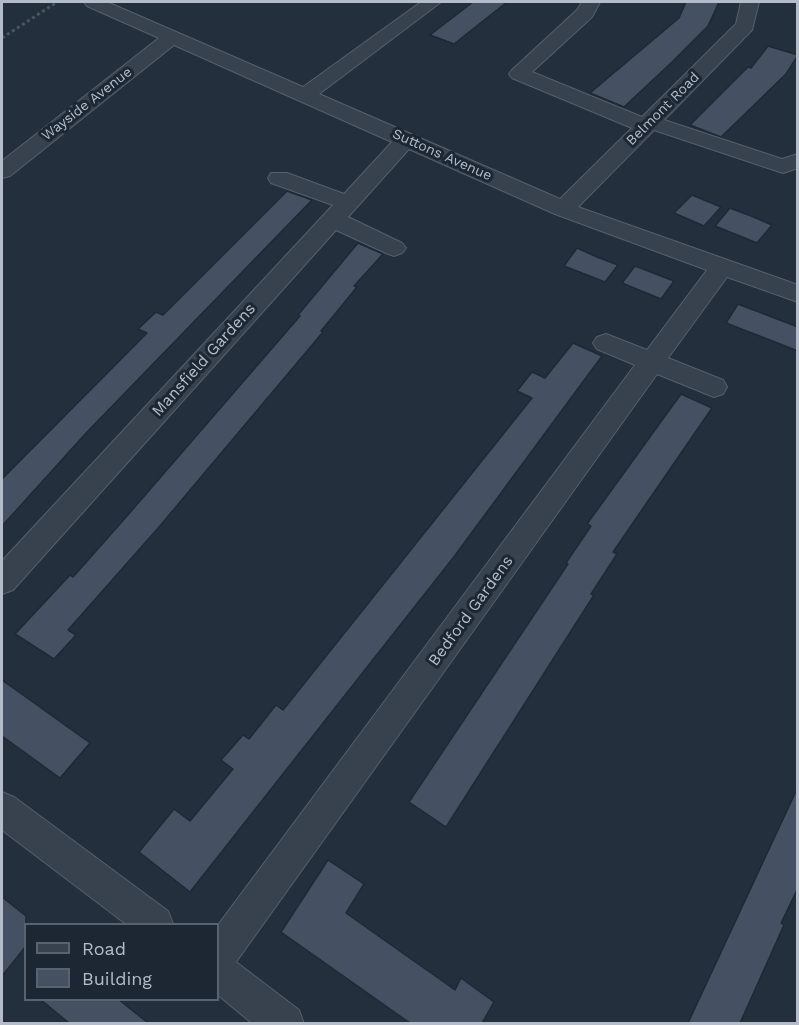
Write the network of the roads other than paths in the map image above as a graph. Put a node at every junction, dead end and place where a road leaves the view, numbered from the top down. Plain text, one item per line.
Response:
1 (432, 2) edge
2 (591, 2) edge
3 (750, 2) edge
4 (101, 3) edge
5 (172, 37) junction
6 (306, 94) junction
7 (648, 124) junction
8 (406, 140) junction
9 (798, 160) edge
10 (2, 171) edge
11 (279, 178) dead end
12 (563, 209) junction
13 (340, 211) junction
14 (394, 248) dead end
15 (722, 266) junction
16 (798, 294) edge
17 (606, 343) dead end
18 (653, 363) junction
19 (714, 387) dead end
20 (2, 581) edge
21 (2, 809) edge
22 (154, 923) edge
23 (219, 954) edge
24 (219, 973) edge
25 (285, 1023) edge

1 - 6 street
2 - 7 street
3 - 7 street, Belmont Road
4 - 5 street, Suttons Avenue
5 - 6 street, Suttons Avenue
5 - 10 street, Wayside Avenue
6 - 8 street, Suttons Avenue
7 - 9 street
7 - 12 street, Belmont Road
8 - 12 street, Suttons Avenue
8 - 13 street, Mansfield Gardens
11 - 13 street
12 - 15 street, Suttons Avenue
13 - 14 street
13 - 20 street, Mansfield Gardens
15 - 16 street, Suttons Avenue
15 - 18 street, Bedford Gardens
17 - 18 street
18 - 19 street
18 - 23 street, Bedford Gardens
21 - 22 street
24 - 25 street

